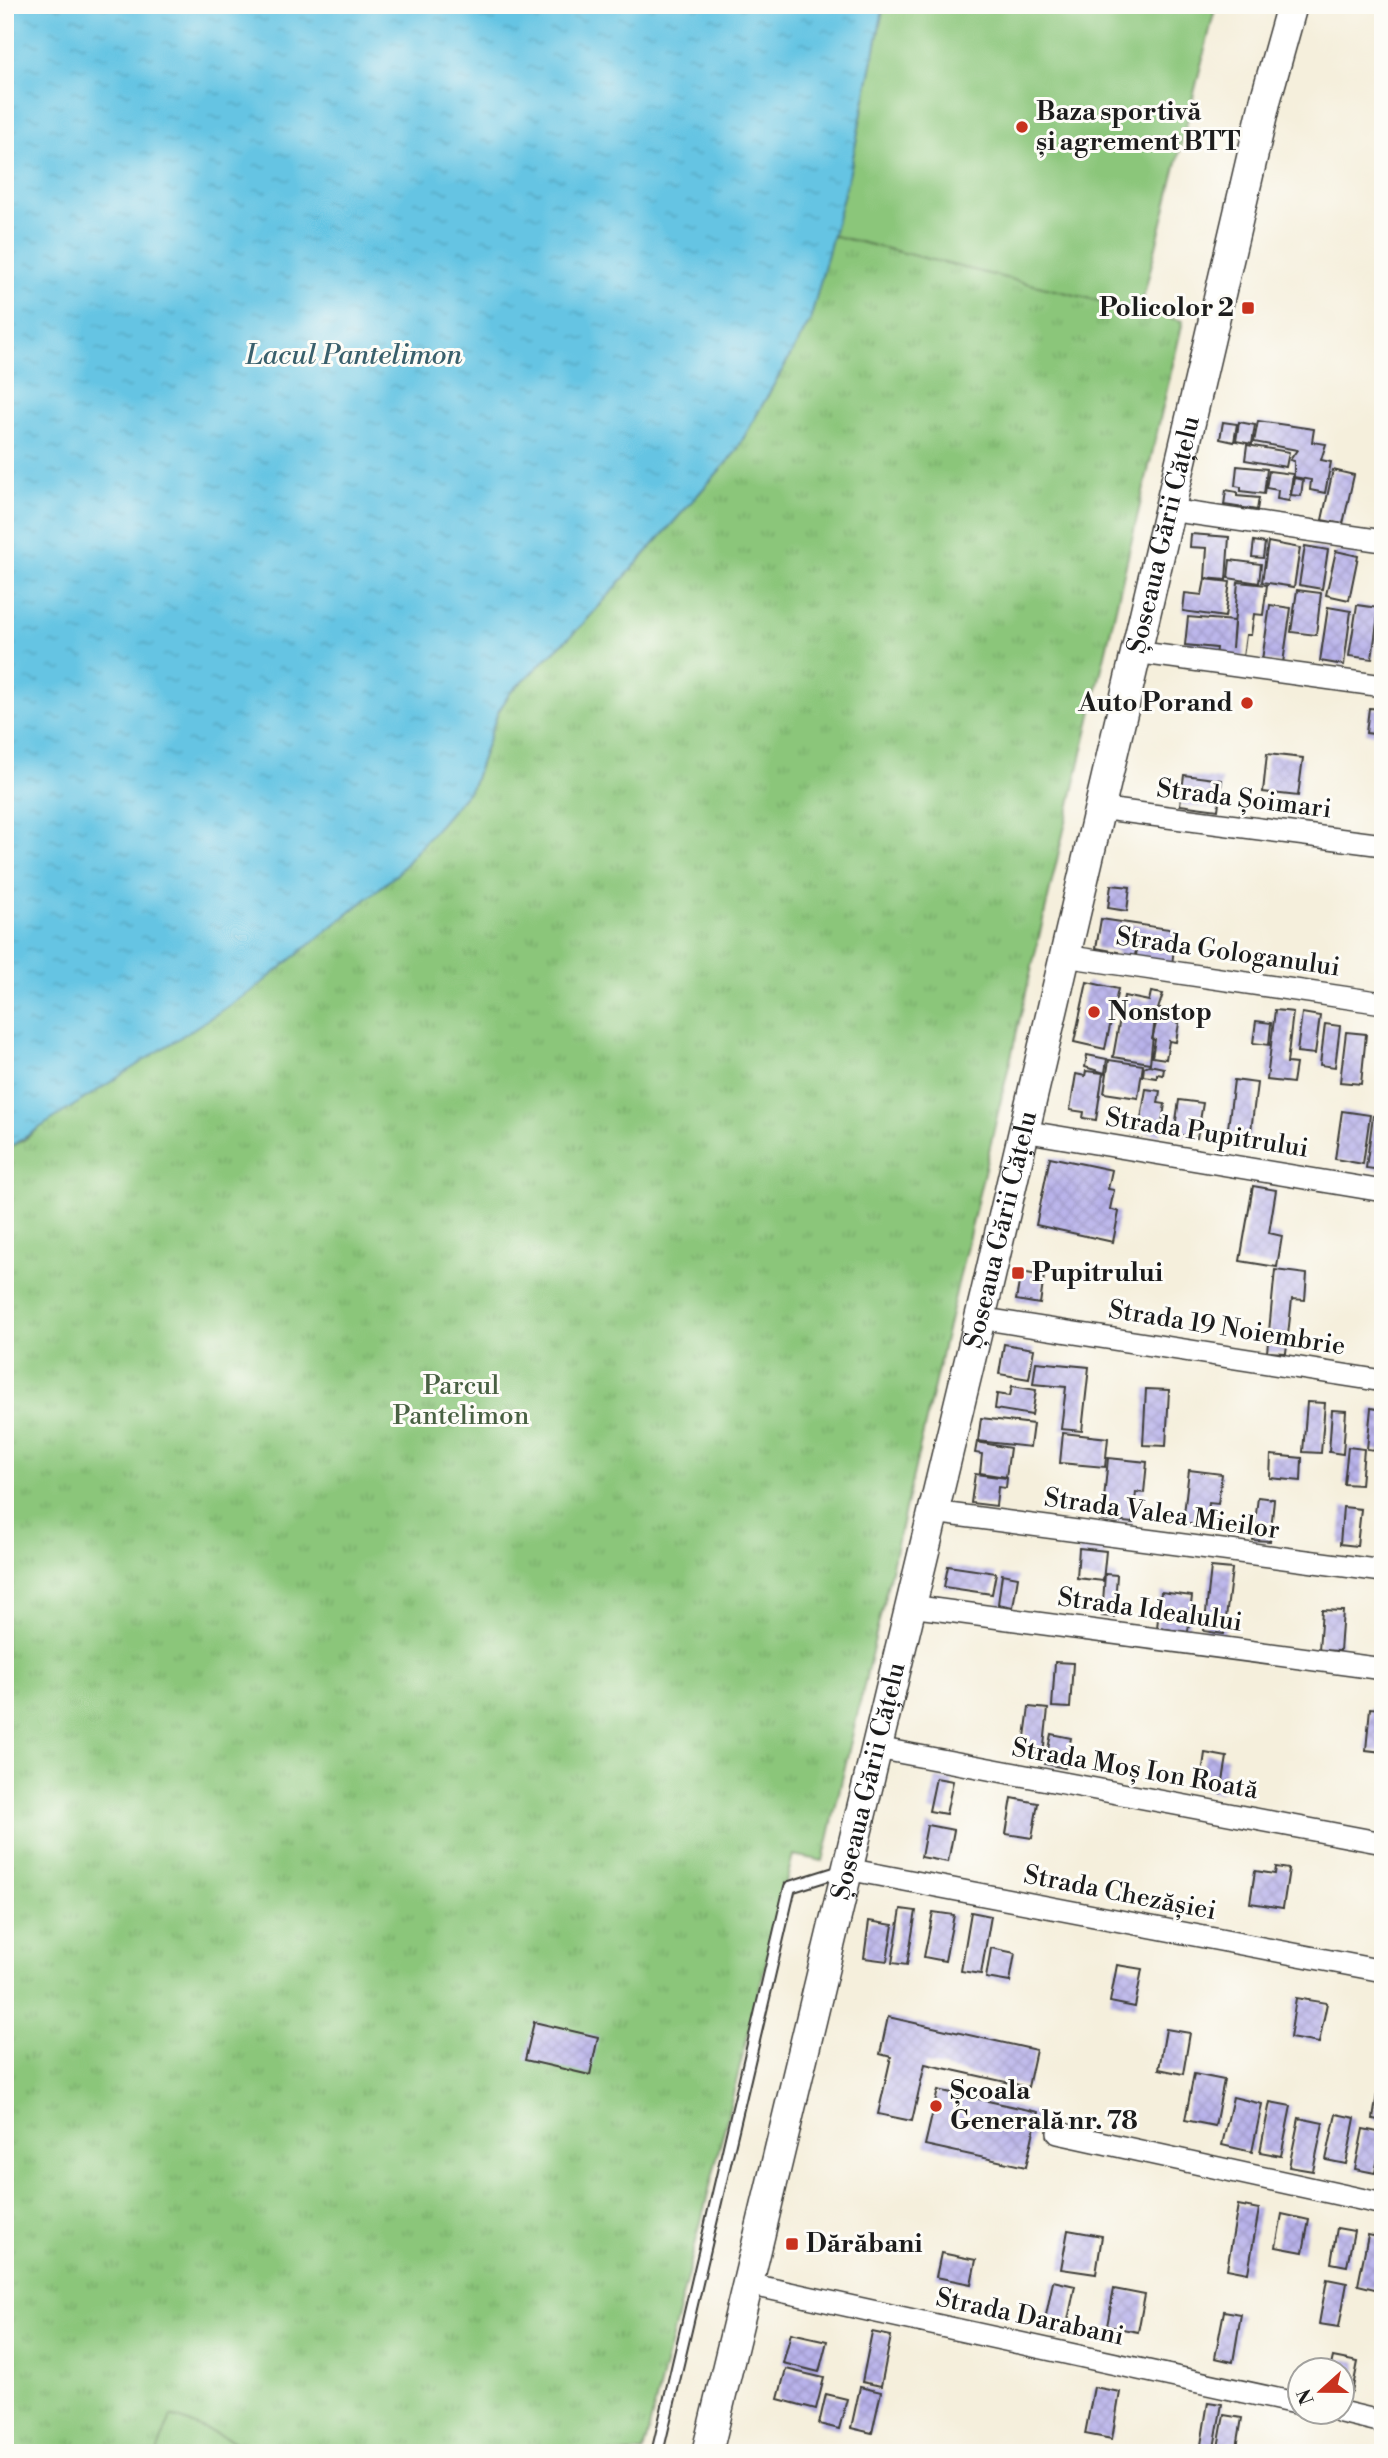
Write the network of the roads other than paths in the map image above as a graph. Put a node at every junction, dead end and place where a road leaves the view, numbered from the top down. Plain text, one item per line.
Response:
1 (1292, 5) edge
2 (1169, 510) junction
3 (1383, 541) edge
4 (1135, 652) junction
5 (1383, 686) edge
6 (1098, 808) junction
7 (1383, 845) edge
8 (1064, 956) junction
9 (1383, 1003) edge
10 (1023, 1131) junction
11 (1383, 1191) edge
12 (979, 1318) junction
13 (1383, 1381) edge
14 (933, 1512) junction
15 (1383, 1572) edge
16 (910, 1606) junction
17 (1383, 1669) edge
18 (877, 1748) junction
19 (1383, 1843) edge
20 (847, 1869) junction
21 (1383, 1971) edge
22 (1058, 2133) dead end
23 (1383, 2204) edge
24 (748, 2284) junction
25 (1286, 2401) edge
26 (1356, 2416) edge
27 (1383, 2422) edge
28 (714, 2451) edge
29 (657, 2453) edge

1 - 2 main road, Șoseaua Gării Cățelu
2 - 3 street
2 - 4 main road, Șoseaua Gării Cățelu
4 - 5 street
4 - 6 main road, Șoseaua Gării Cățelu
6 - 7 street, Strada Șoimari
6 - 8 main road, Șoseaua Gării Cățelu
8 - 9 street, Strada Gologanului
8 - 10 main road, Șoseaua Gării Cățelu
10 - 11 street, Strada Pupitrului
10 - 12 main road, Șoseaua Gării Cățelu
12 - 13 street, Strada 19 Noiembrie
12 - 14 main road, Șoseaua Gării Cățelu
14 - 15 street, Strada Valea Mieilor
14 - 16 main road, Șoseaua Gării Cățelu
16 - 17 street, Strada Idealului
16 - 18 main road, Șoseaua Gării Cățelu
18 - 19 street, Strada Moș Ion Roată
18 - 20 main road, Șoseaua Gării Cățelu
20 - 21 street, Strada Chezășiei
20 - 24 main road, Șoseaua Gării Cățelu
20 - 29 lane
22 - 23 street
24 - 25 street, Strada Darabani
24 - 28 main road, Șoseaua Gării Cățelu
26 - 27 street

